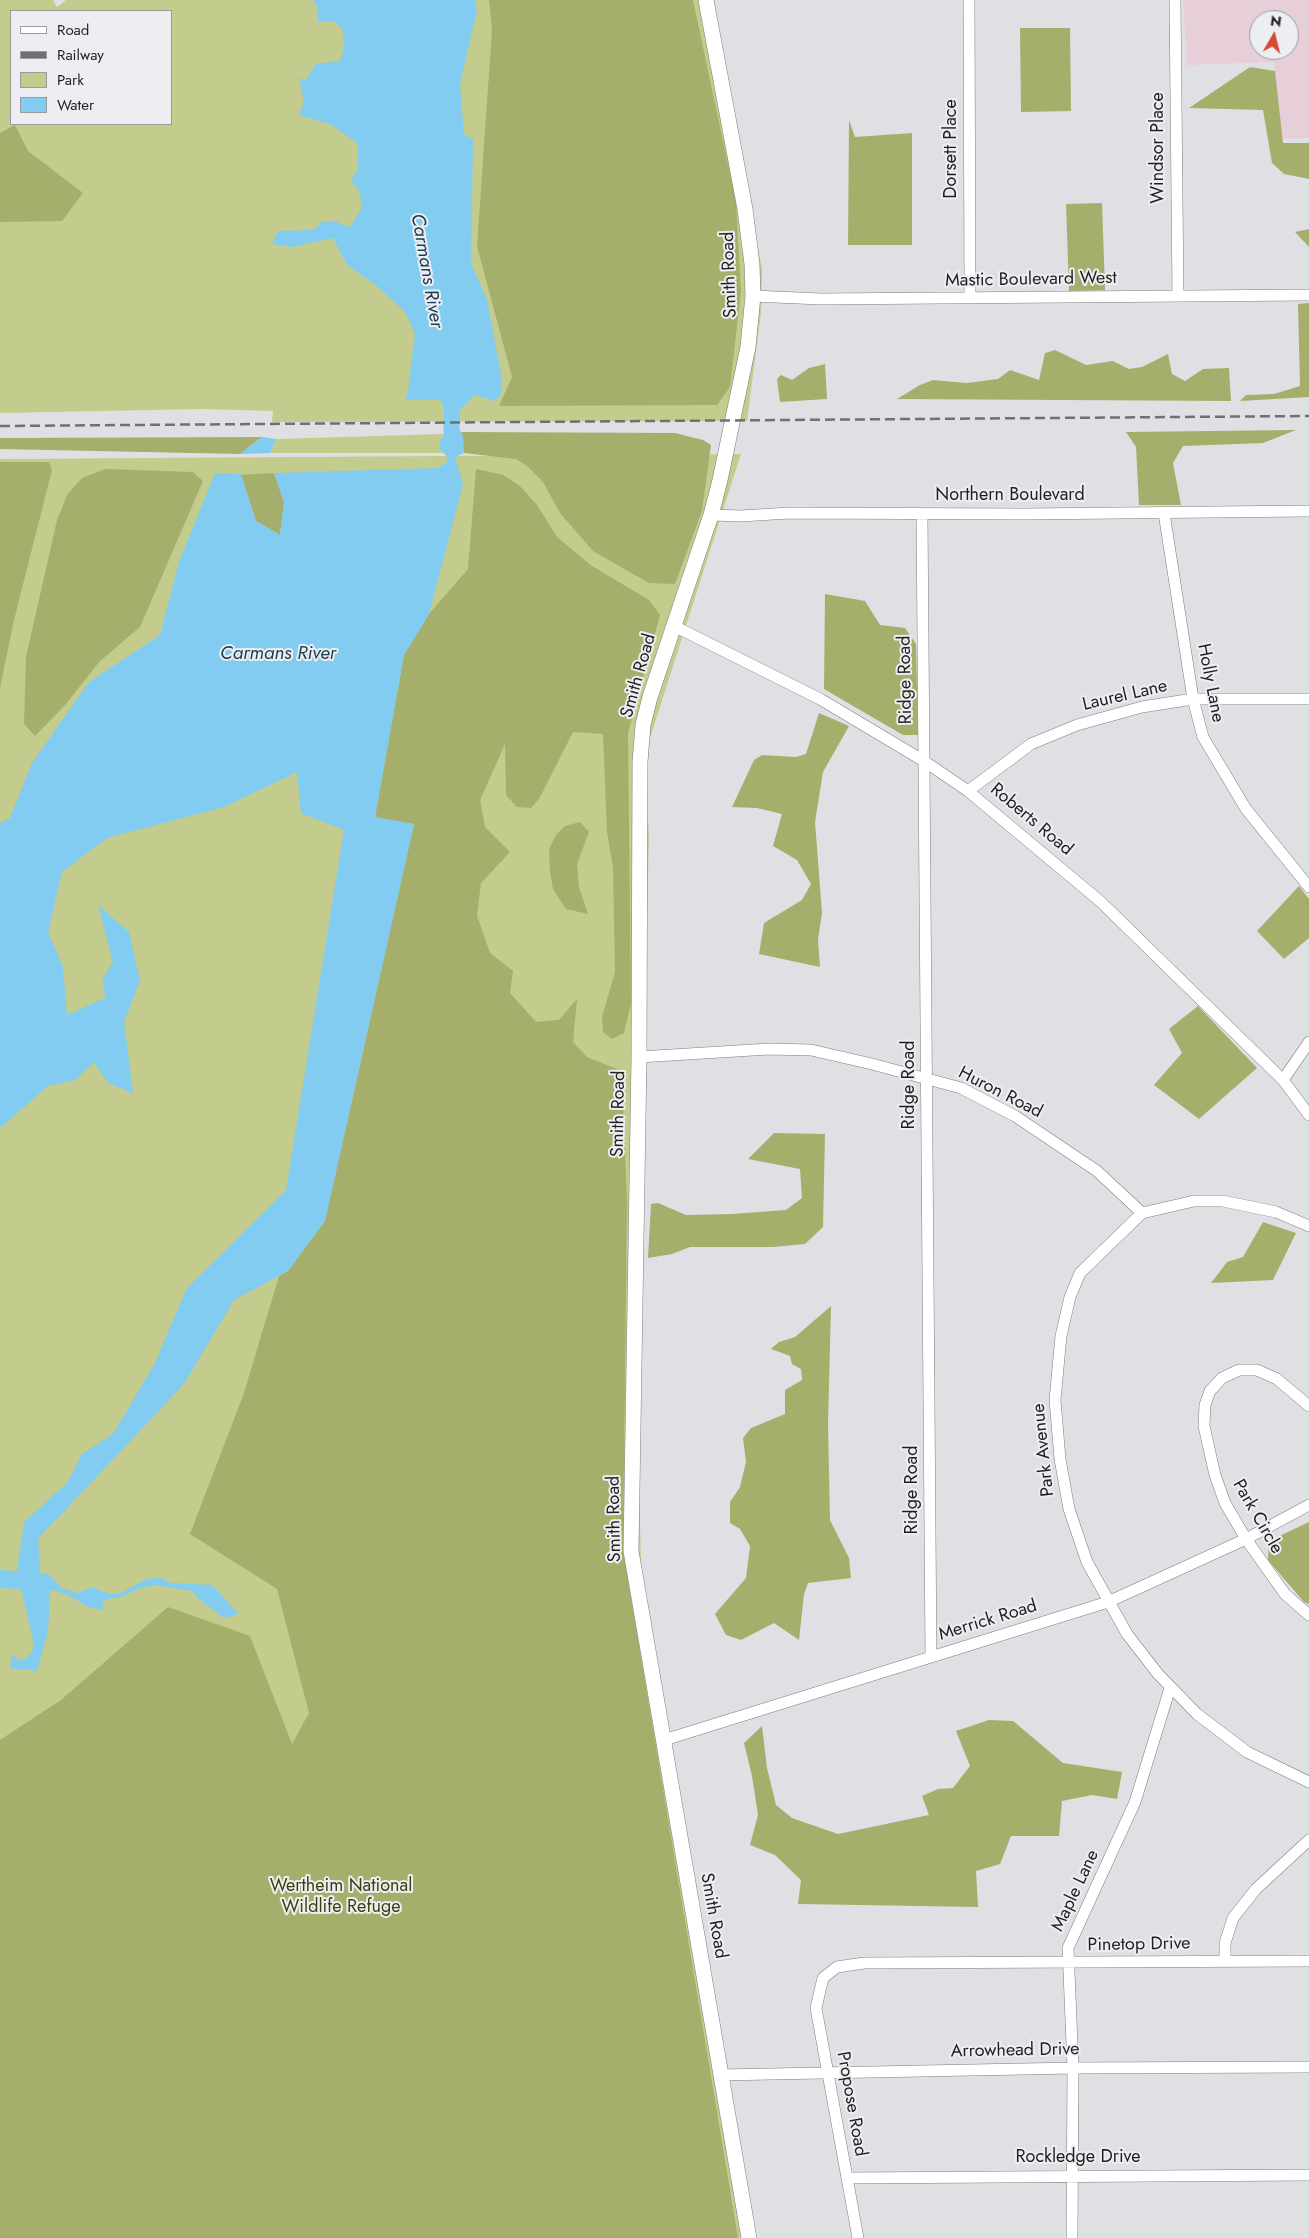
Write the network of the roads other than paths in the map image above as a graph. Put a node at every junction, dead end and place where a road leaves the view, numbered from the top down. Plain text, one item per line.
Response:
1 (706, 0) edge
2 (968, 0) edge
3 (1175, 0) edge
4 (1309, 295) edge
5 (753, 296) junction
6 (1178, 296) junction
7 (970, 298) junction
8 (1309, 511) edge
9 (1164, 513) junction
10 (922, 514) junction
11 (711, 515) junction
12 (674, 626) junction
13 (1309, 698) edge
14 (1193, 699) junction
15 (924, 761) junction
16 (968, 791) junction
17 (1309, 887) edge
18 (1309, 1042) edge
19 (639, 1057) junction
20 (927, 1079) junction
21 (1283, 1080) junction
22 (1309, 1115) edge
23 (1142, 1213) junction
24 (1309, 1226) edge
25 (1309, 1406) edge
26 (1309, 1505) edge
27 (1246, 1539) junction
28 (1108, 1602) junction
29 (1309, 1615) edge
30 (931, 1657) junction
31 (1170, 1688) junction
32 (664, 1740) junction
33 (1309, 1782) edge
34 (1309, 1840) edge
35 (1226, 1961) junction
36 (1309, 1961) edge
37 (1068, 1963) junction
38 (823, 1978) joint
39 (1309, 2067) edge
40 (1073, 2068) junction
41 (827, 2072) junction
42 (721, 2075) junction
43 (1309, 2174) edge
44 (1072, 2175) junction
45 (847, 2178) junction
46 (749, 2238) edge
47 (858, 2238) edge
48 (1072, 2238) edge

1 - 5 street, Smith Road
2 - 7 street, Dorsett Place
3 - 6 street, Windsor Place
4 - 6 street, Mastic Boulevard West
5 - 7 street, Mastic Boulevard West
5 - 11 street, Smith Road
6 - 7 street, Mastic Boulevard West
8 - 9 street, Northern Boulevard
9 - 10 street, Northern Boulevard
9 - 14 street, Holly Lane
10 - 11 street, Northern Boulevard
10 - 15 street, Ridge Road
11 - 12 street, Smith Road
12 - 15 street, Roberts Road
12 - 19 street, Smith Road
13 - 14 street, Laurel Lane
14 - 16 street, Laurel Lane
14 - 17 street, Holly Lane
15 - 16 street, Roberts Road
15 - 20 street, Ridge Road
16 - 21 street, Roberts Road
18 - 21 street
19 - 20 street, Huron Road
19 - 32 street, Smith Road
20 - 23 street, Huron Road
20 - 30 street, Ridge Road
21 - 22 street, Roberts Road
23 - 24 street
23 - 28 street, Park Avenue
25 - 27 street, Park Circle
26 - 27 street, Merrick Road
27 - 28 street, Merrick Road
27 - 29 street, Park Circle
28 - 30 street, Merrick Road
28 - 31 street, Park Avenue
30 - 32 street, Merrick Road
31 - 33 street, Park Avenue
31 - 37 street, Maple Lane
32 - 42 street, Smith Road
34 - 35 street
35 - 36 street, Pinetop Drive
35 - 37 street, Pinetop Drive
37 - 38 street, Pinetop Drive
37 - 40 street, Maple Lane
38 - 41 street, Propose Road
39 - 40 street, Arrowhead Drive
40 - 41 street, Arrowhead Drive
40 - 44 street, Maple Lane
41 - 42 street, Arrowhead Drive
41 - 45 street, Propose Road
42 - 46 street, Smith Road
43 - 44 street, Rockledge Drive
44 - 45 street, Rockledge Drive
44 - 48 street, Maple Lane
45 - 47 street, Propose Road

